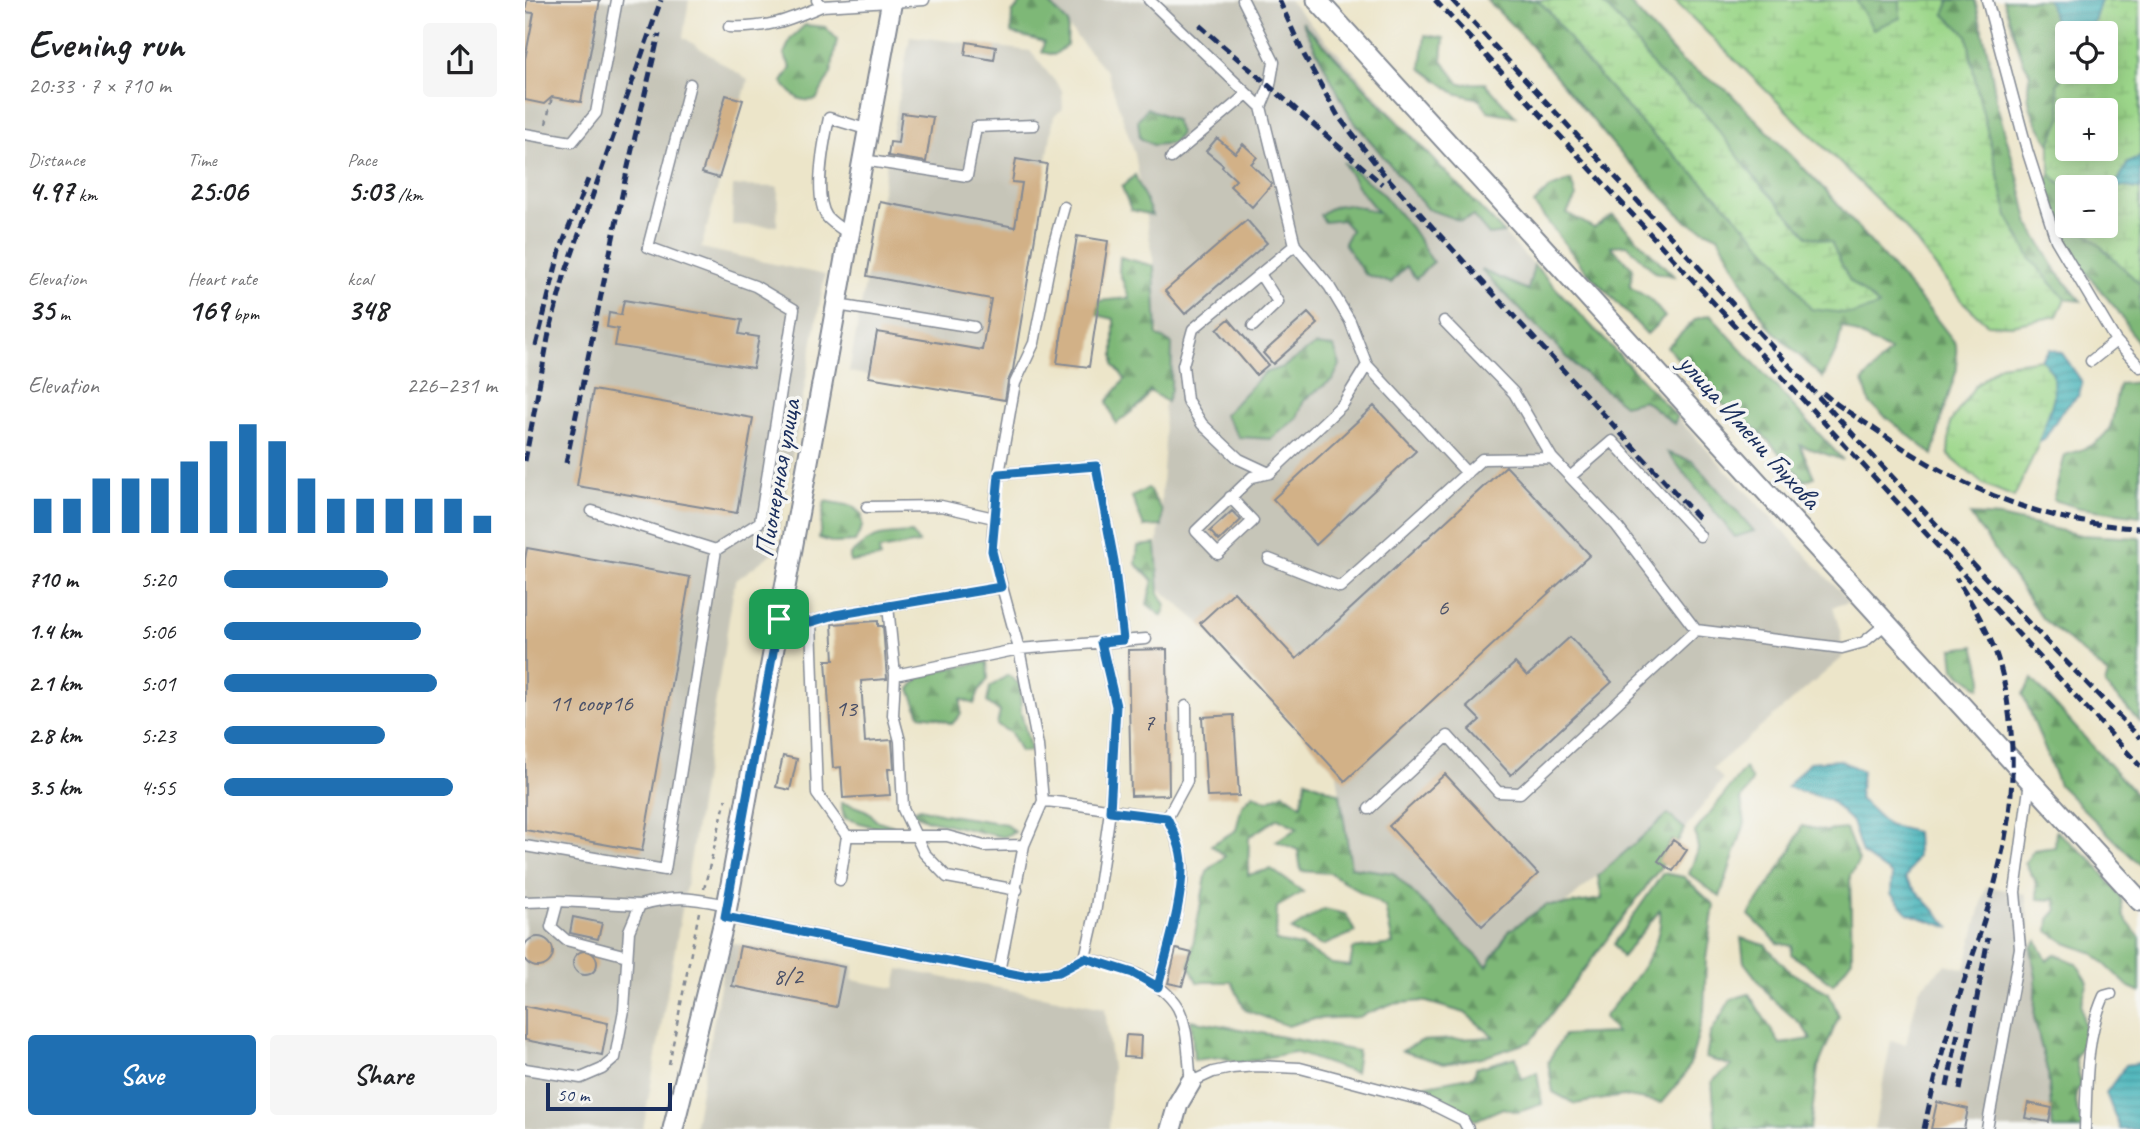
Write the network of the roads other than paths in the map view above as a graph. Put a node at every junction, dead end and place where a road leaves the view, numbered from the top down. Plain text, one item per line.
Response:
1 (617, 0) edge
2 (924, 0) edge
3 (1149, 0) edge
4 (1243, 0) edge
5 (1317, 0) edge
6 (1987, 0) edge
7 (892, 1) edge
8 (820, 3) edge
9 (729, 27) dead end
10 (691, 84) dead end
11 (1247, 93) junction
12 (1261, 107) junction
13 (1034, 125) dead end
14 (869, 130) junction
15 (525, 134) edge
16 (1171, 158) dead end
17 (863, 160) junction
18 (1064, 207) dead end
19 (849, 235) junction
20 (1295, 245) junction
21 (1260, 274) junction
22 (837, 305) junction
23 (1444, 321) dead end
24 (1254, 326) dead end
25 (974, 327) dead end
26 (2116, 341) junction
27 (2091, 361) dead end
28 (1367, 365) junction
29 (2140, 367) edge
30 (1552, 458) junction
31 (1270, 473) junction
32 (1467, 473) junction
33 (999, 474) junction
34 (1570, 477) junction
35 (1230, 497) junction
36 (867, 507) dead end
37 (592, 511) dead end
38 (994, 518) junction
39 (1700, 536) dead end
40 (716, 550) junction
41 (1269, 559) dead end
42 (1001, 587) junction
43 (888, 606) junction
44 (779, 619) junction
45 (811, 622) junction
46 (1887, 623) junction
47 (1696, 630) junction
48 (1146, 639) dead end
49 (1123, 640) junction
50 (1101, 642) junction
51 (1019, 649) junction
52 (895, 676) junction
53 (1186, 706) dead end
54 (2030, 781) junction
55 (1043, 801) junction
56 (1369, 809) dead end
57 (1110, 811) junction
58 (1167, 818) junction
59 (847, 835) junction
60 (916, 835) junction
61 (1024, 845) junction
62 (525, 846) edge
63 (840, 880) dead end
64 (1017, 890) junction
65 (558, 901) junction
66 (2140, 901) edge
67 (525, 902) edge
68 (640, 905) junction
69 (726, 911) junction
70 (627, 956) junction
71 (1085, 958) junction
72 (999, 972) junction
73 (1158, 987) junction
74 (2111, 994) dead end
75 (525, 1069) edge
76 (1191, 1083) junction
77 (673, 1129) edge
78 (1171, 1129) edge
79 (1468, 1129) edge
80 (1987, 1129) edge
81 (2085, 1129) edge

1 - 15 lane
2 - 7 lane
3 - 11 lane
4 - 12 lane
5 - 46 street, улица Имени Глухова
6 - 26 lane
7 - 8 lane
7 - 14 street, Пионерная улица
8 - 9 lane
10 - 40 lane
11 - 12 lane
11 - 16 lane
12 - 20 lane
13 - 17 lane
14 - 17 street, Пионерная улица
14 - 19 lane
17 - 19 street, Пионерная улица
18 - 33 lane
19 - 22 street, Пионерная улица
20 - 21 lane
20 - 28 lane
21 - 24 lane
21 - 31 lane
22 - 25 lane
22 - 44 street, Пионерная улица
23 - 30 lane
26 - 27 lane
26 - 29 lane
28 - 31 lane
28 - 32 lane
30 - 32 lane
30 - 34 lane
31 - 35 lane
32 - 41 lane
33 - 38 lane
33 - 49 lane
34 - 39 lane
34 - 47 lane
35 - 35 lane
36 - 38 lane
37 - 40 lane
38 - 42 lane
40 - 62 lane
42 - 43 lane
42 - 51 lane
43 - 45 lane
43 - 52 lane
44 - 45 lane
44 - 69 street, Пионерная улица
45 - 59 lane
46 - 47 lane
46 - 54 street, улица Имени Глухова
47 - 56 lane
48 - 49 lane
49 - 50 lane
50 - 51 lane
50 - 57 lane
51 - 52 lane
51 - 55 lane
52 - 60 lane
53 - 58 lane
54 - 66 street, улица Имени Глухова
54 - 80 lane
55 - 57 lane
55 - 61 lane
57 - 58 lane
57 - 71 lane
58 - 73 lane
59 - 60 lane
59 - 63 lane
60 - 61 lane
60 - 64 lane
61 - 64 lane
64 - 72 lane
65 - 67 lane
65 - 68 lane
65 - 70 lane
68 - 69 lane
68 - 70 lane
69 - 72 lane
69 - 77 street, Пионерная улица
70 - 75 lane
71 - 72 lane
71 - 73 lane
73 - 76 lane
74 - 81 lane
76 - 78 street
76 - 79 lane

